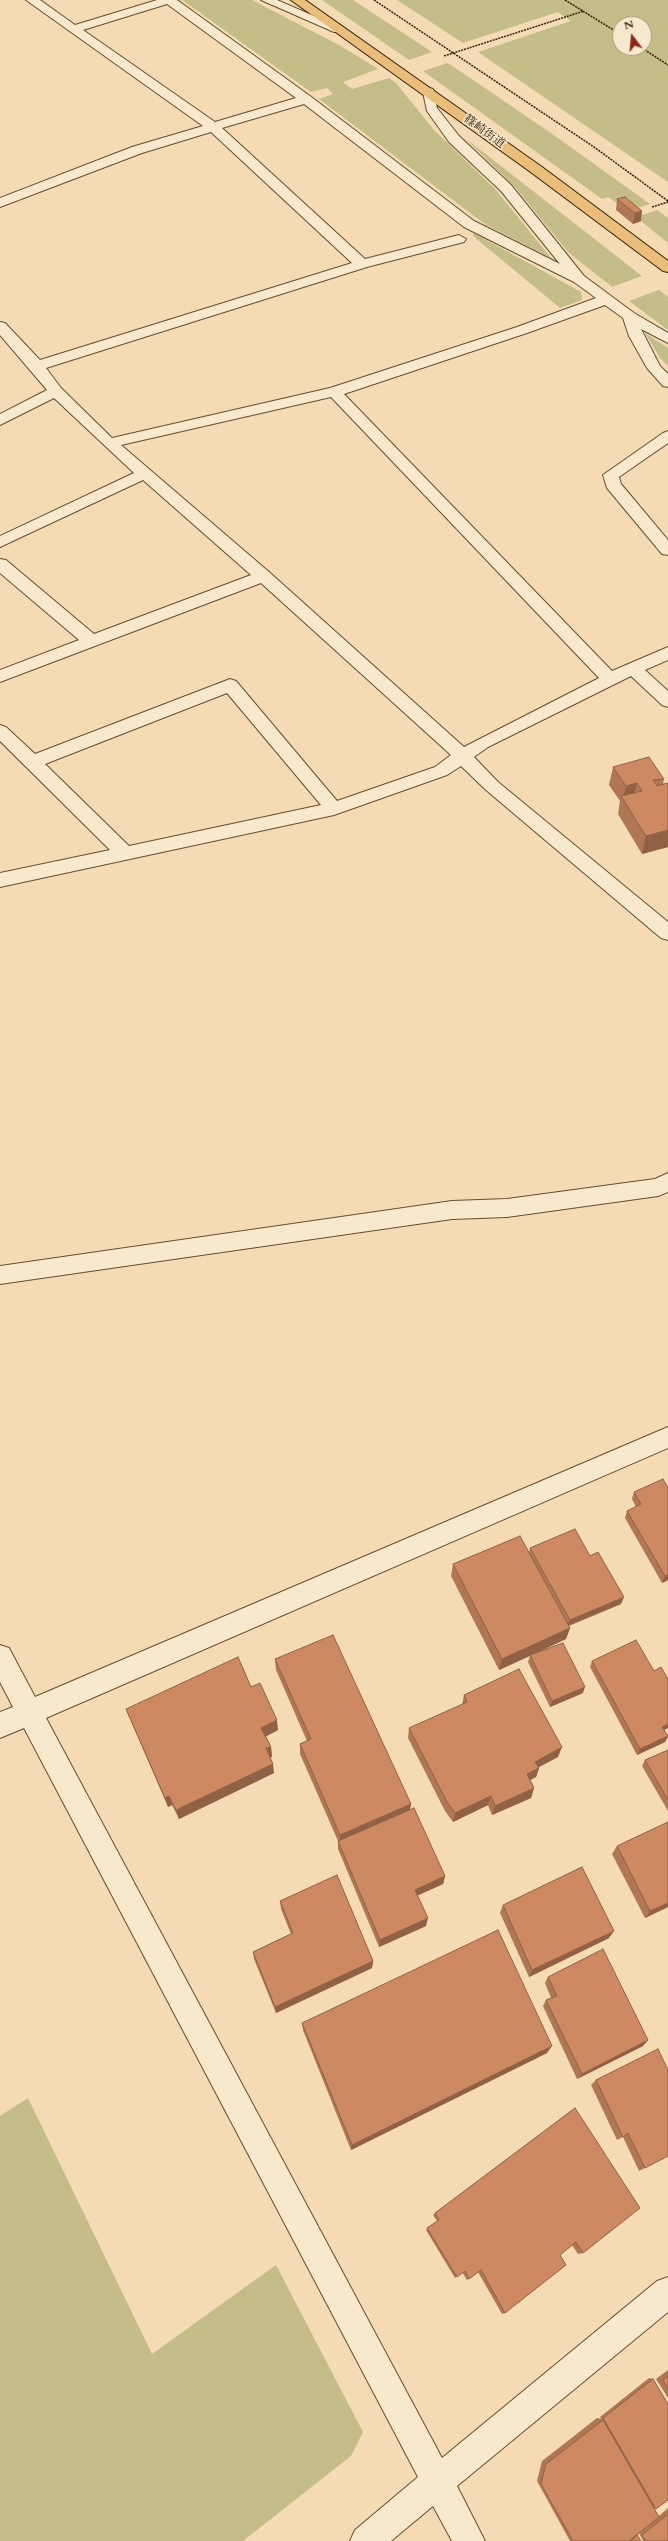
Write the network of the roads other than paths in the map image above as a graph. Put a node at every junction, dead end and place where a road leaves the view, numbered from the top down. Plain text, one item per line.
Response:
1 (32, 0) edge
2 (169, 0) edge
3 (267, 0) edge
4 (298, 0) edge
5 (73, 29) junction
6 (338, 29) junction
7 (429, 92) junction
8 (306, 98) junction
9 (213, 127) junction
10 (0, 203) edge
11 (459, 239) dead end
12 (362, 264) junction
13 (668, 268) edge
14 (579, 279) junction
15 (607, 299) junction
16 (629, 316) junction
17 (0, 326) edge
18 (668, 339) edge
19 (37, 366) junction
20 (668, 382) edge
21 (56, 391) junction
22 (334, 392) junction
23 (0, 420) edge
24 (668, 436) edge
25 (109, 443) junction
26 (144, 474) junction
27 (0, 542) edge
28 (668, 550) edge
29 (0, 564) edge
30 (263, 576) junction
31 (90, 640) junction
32 (668, 653) edge
33 (633, 669) junction
34 (0, 676) edge
35 (610, 679) junction
36 (668, 701) edge
37 (0, 731) edge
38 (464, 756) junction
39 (33, 762) junction
40 (334, 809) junction
41 (124, 852) junction
42 (0, 880) edge
43 (668, 933) edge
44 (668, 1182) edge
45 (0, 1275) edge
46 (668, 1437) edge
47 (0, 1657) edge
48 (30, 1712) junction
49 (0, 1724) edge
50 (668, 2292) edge
51 (438, 2482) junction
52 (366, 2541) edge
53 (469, 2541) edge

1 - 5 street
2 - 5 street
2 - 8 street
3 - 6 street
4 - 6 main road, 篠崎街道
5 - 9 street
6 - 7 main road, 篠崎街道
7 - 13 main road, 篠崎街道
7 - 14 street
8 - 9 street
8 - 14 street
9 - 10 street
9 - 12 street
11 - 12 street
12 - 19 street
14 - 15 street
15 - 16 street
15 - 22 street
16 - 18 street
16 - 20 street
17 - 19 street
19 - 21 street
21 - 23 street
21 - 25 street
22 - 25 street
22 - 35 street
24 - 28 street
25 - 26 street
26 - 27 street
26 - 30 street
29 - 31 street
30 - 31 street
30 - 38 street
31 - 34 street
32 - 33 street
33 - 35 street
33 - 36 street
35 - 38 street
37 - 39 street
38 - 40 street
38 - 43 street
39 - 40 street
39 - 41 street
40 - 41 street
41 - 42 street
44 - 45 street
46 - 48 street
47 - 48 street
48 - 49 street
48 - 51 street
50 - 51 street
51 - 52 street
51 - 53 street

